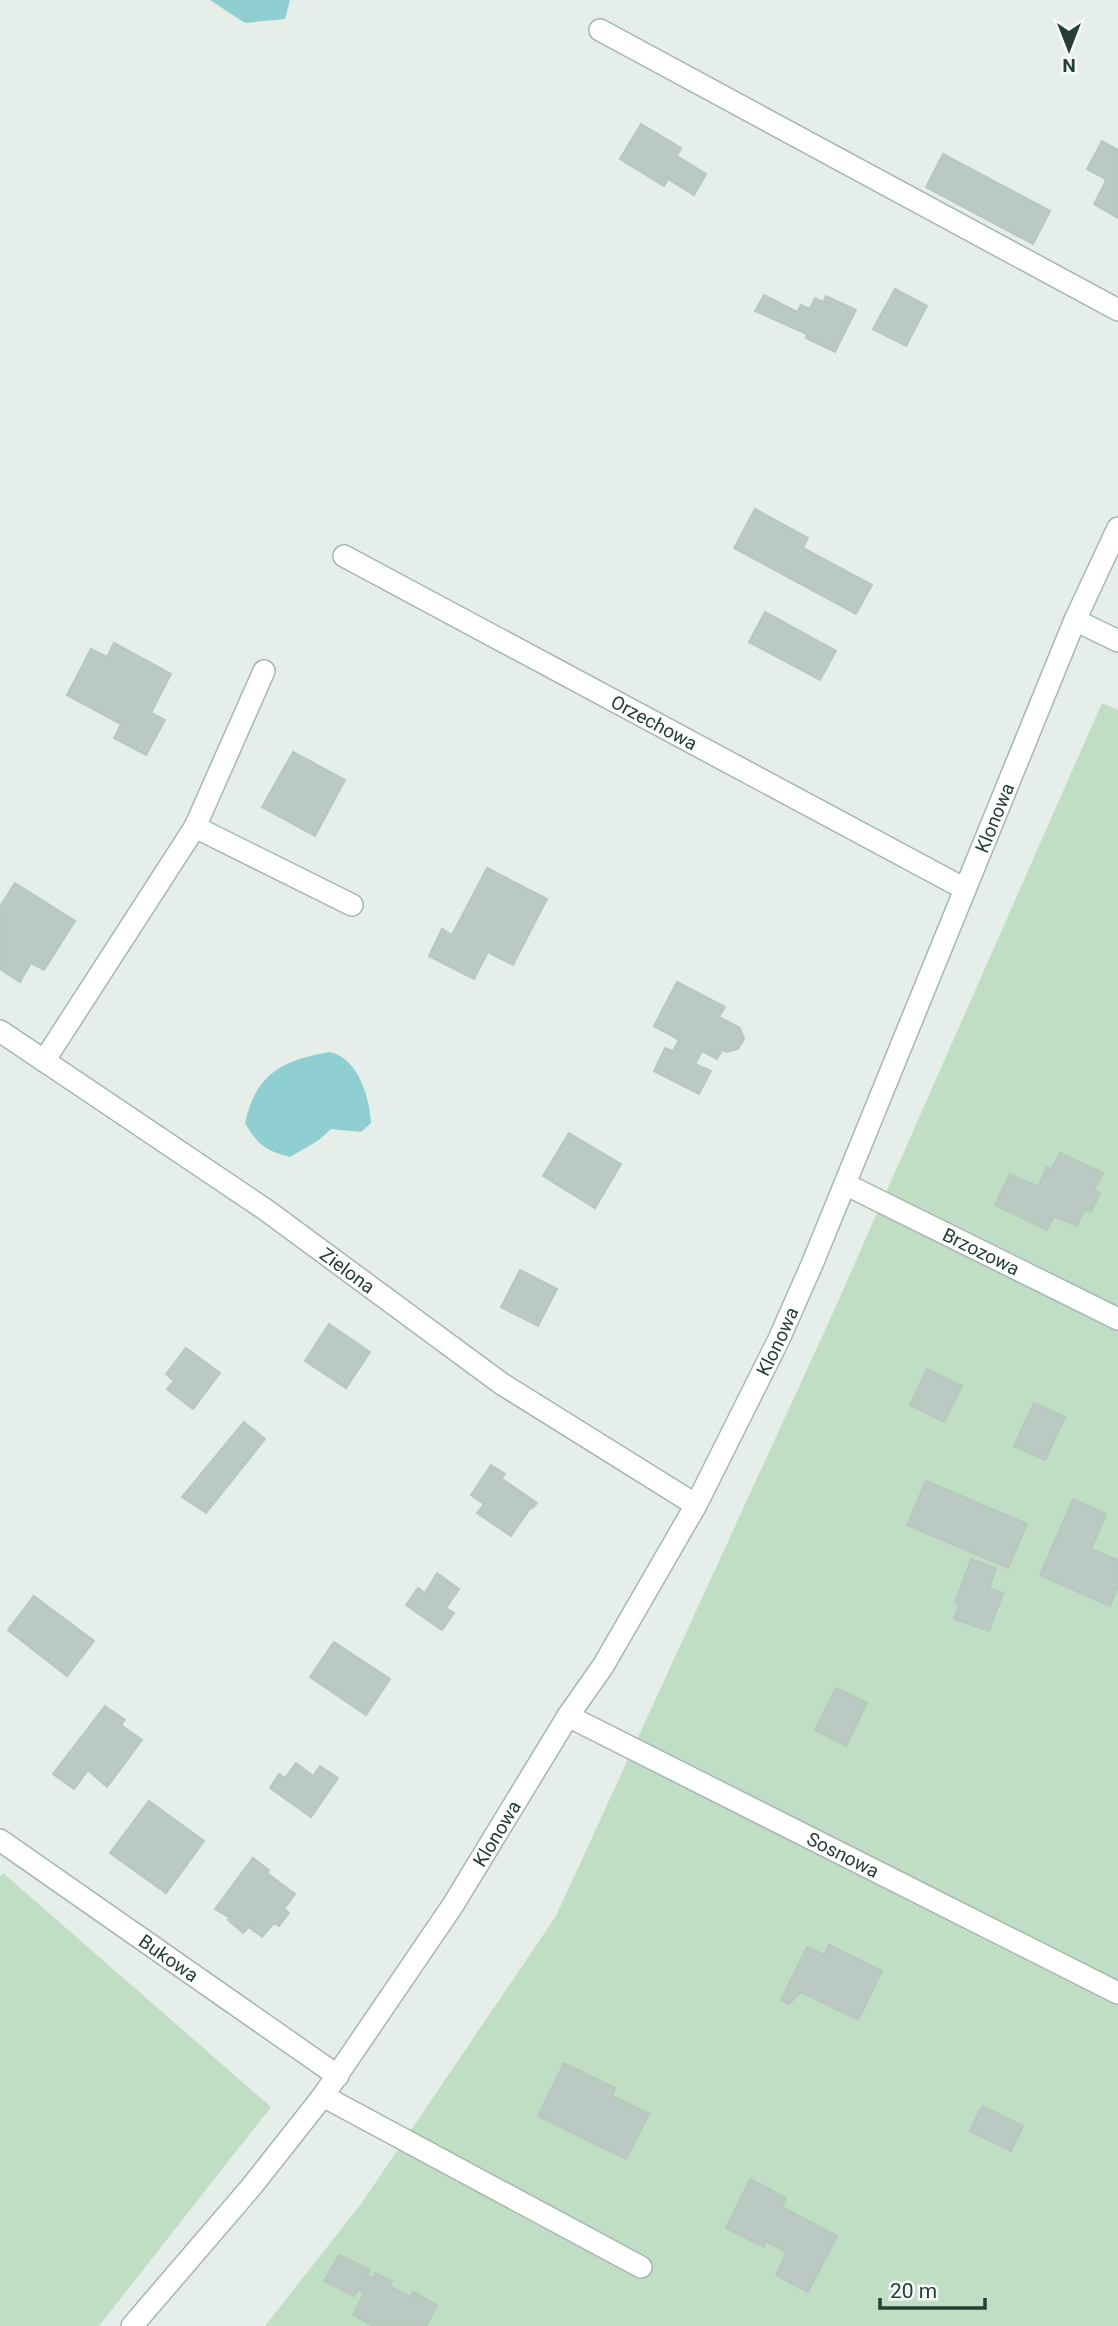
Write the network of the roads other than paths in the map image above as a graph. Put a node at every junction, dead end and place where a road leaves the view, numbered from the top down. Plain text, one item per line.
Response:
1 (600, 30) dead end
2 (1118, 310) edge
3 (1118, 528) edge
4 (344, 555) dead end
5 (1075, 620) junction
6 (1118, 641) edge
7 (264, 671) dead end
8 (195, 827) junction
9 (965, 889) junction
10 (352, 905) dead end
11 (0, 1031) edge
12 (44, 1061) junction
13 (845, 1184) junction
14 (1118, 1319) edge
15 (696, 1505) junction
16 (568, 1716) junction
17 (0, 1840) edge
18 (1118, 1993) edge
19 (338, 2076) junction
20 (324, 2096) junction
21 (640, 2267) dead end
22 (132, 2326) edge

1 - 2 street
3 - 5 street, Klonowa
4 - 9 street, Orzechowa
5 - 6 street
5 - 9 street, Klonowa
7 - 8 street
8 - 10 street
8 - 12 street
9 - 13 street, Klonowa
11 - 12 street, Zielona
12 - 15 street, Zielona
13 - 14 street, Brzozowa
13 - 15 street, Klonowa
15 - 16 street, Klonowa
16 - 18 street, Sosnowa
16 - 19 street, Klonowa
17 - 19 street, Bukowa
19 - 20 street, Klonowa
20 - 21 street
20 - 22 street, Klonowa

